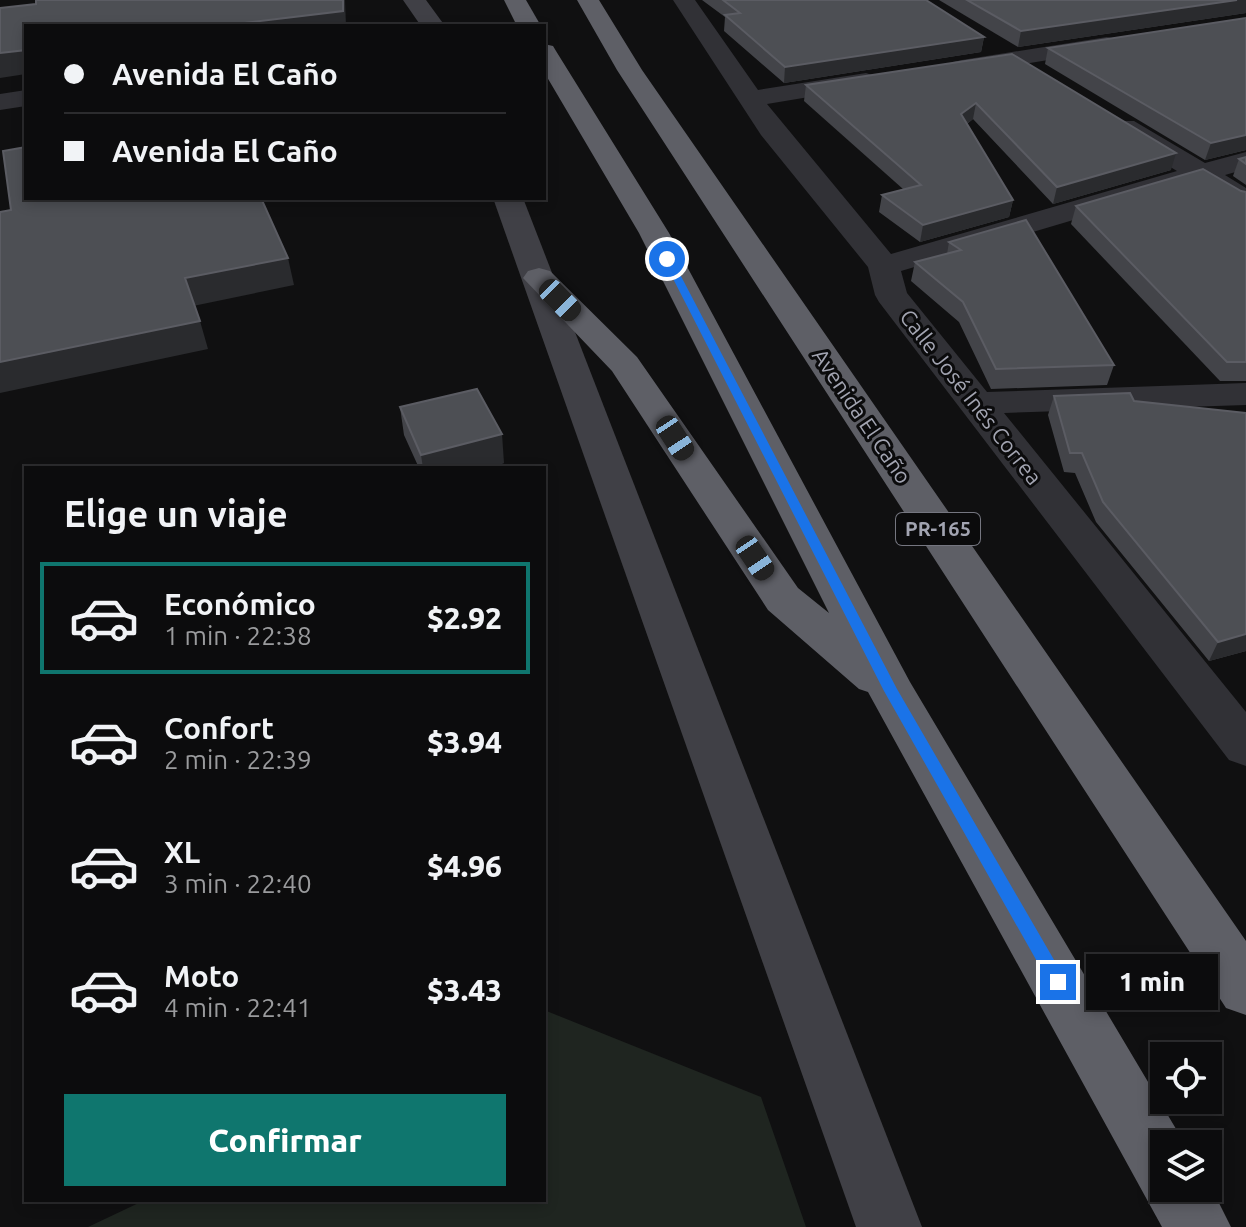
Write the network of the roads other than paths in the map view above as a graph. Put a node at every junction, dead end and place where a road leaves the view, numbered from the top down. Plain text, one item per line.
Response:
1 (414, 0) edge
2 (588, 0) edge
3 (684, 0) edge
4 (624, 17) dead end
5 (432, 24) edge
6 (1137, 39) edge
7 (985, 42) dead end
8 (546, 56) edge
9 (1012, 59) junction
10 (630, 70) junction
11 (935, 71) edge
12 (1039, 75) edge
13 (888, 78) edge
14 (24, 98) edge
15 (750, 99) junction
16 (0, 102) edge
17 (1107, 116) edge
18 (1246, 160) edge
19 (1201, 173) junction
20 (509, 200) edge
21 (1246, 200) edge
22 (884, 266) junction
23 (539, 278) junction
24 (1246, 394) edge
25 (976, 403) junction
26 (891, 691) junction
27 (1244, 743) edge
28 (1246, 989) edge
29 (1150, 1144) edge
30 (1184, 1202) edge
31 (889, 1227) edge
32 (1198, 1227) edge

1 - 5 street
2 - 10 highway, Avenida El Caño / PR-165
3 - 15 street, Calle José Inés Correa
4 - 10 highway
6 - 9 street
7 - 9 street
8 - 26 highway
9 - 11 street
9 - 12 street
10 - 28 highway, Avenida El Caño / PR-165
13 - 15 street
14 - 16 street
15 - 22 street, Calle José Inés Correa
17 - 19 street
18 - 19 street
19 - 21 street
19 - 22 street
20 - 23 street
22 - 25 street, Calle José Inés Correa
23 - 26 highway
23 - 31 street
24 - 25 street
25 - 27 street, Calle José Inés Correa
26 - 29 highway
30 - 32 highway

